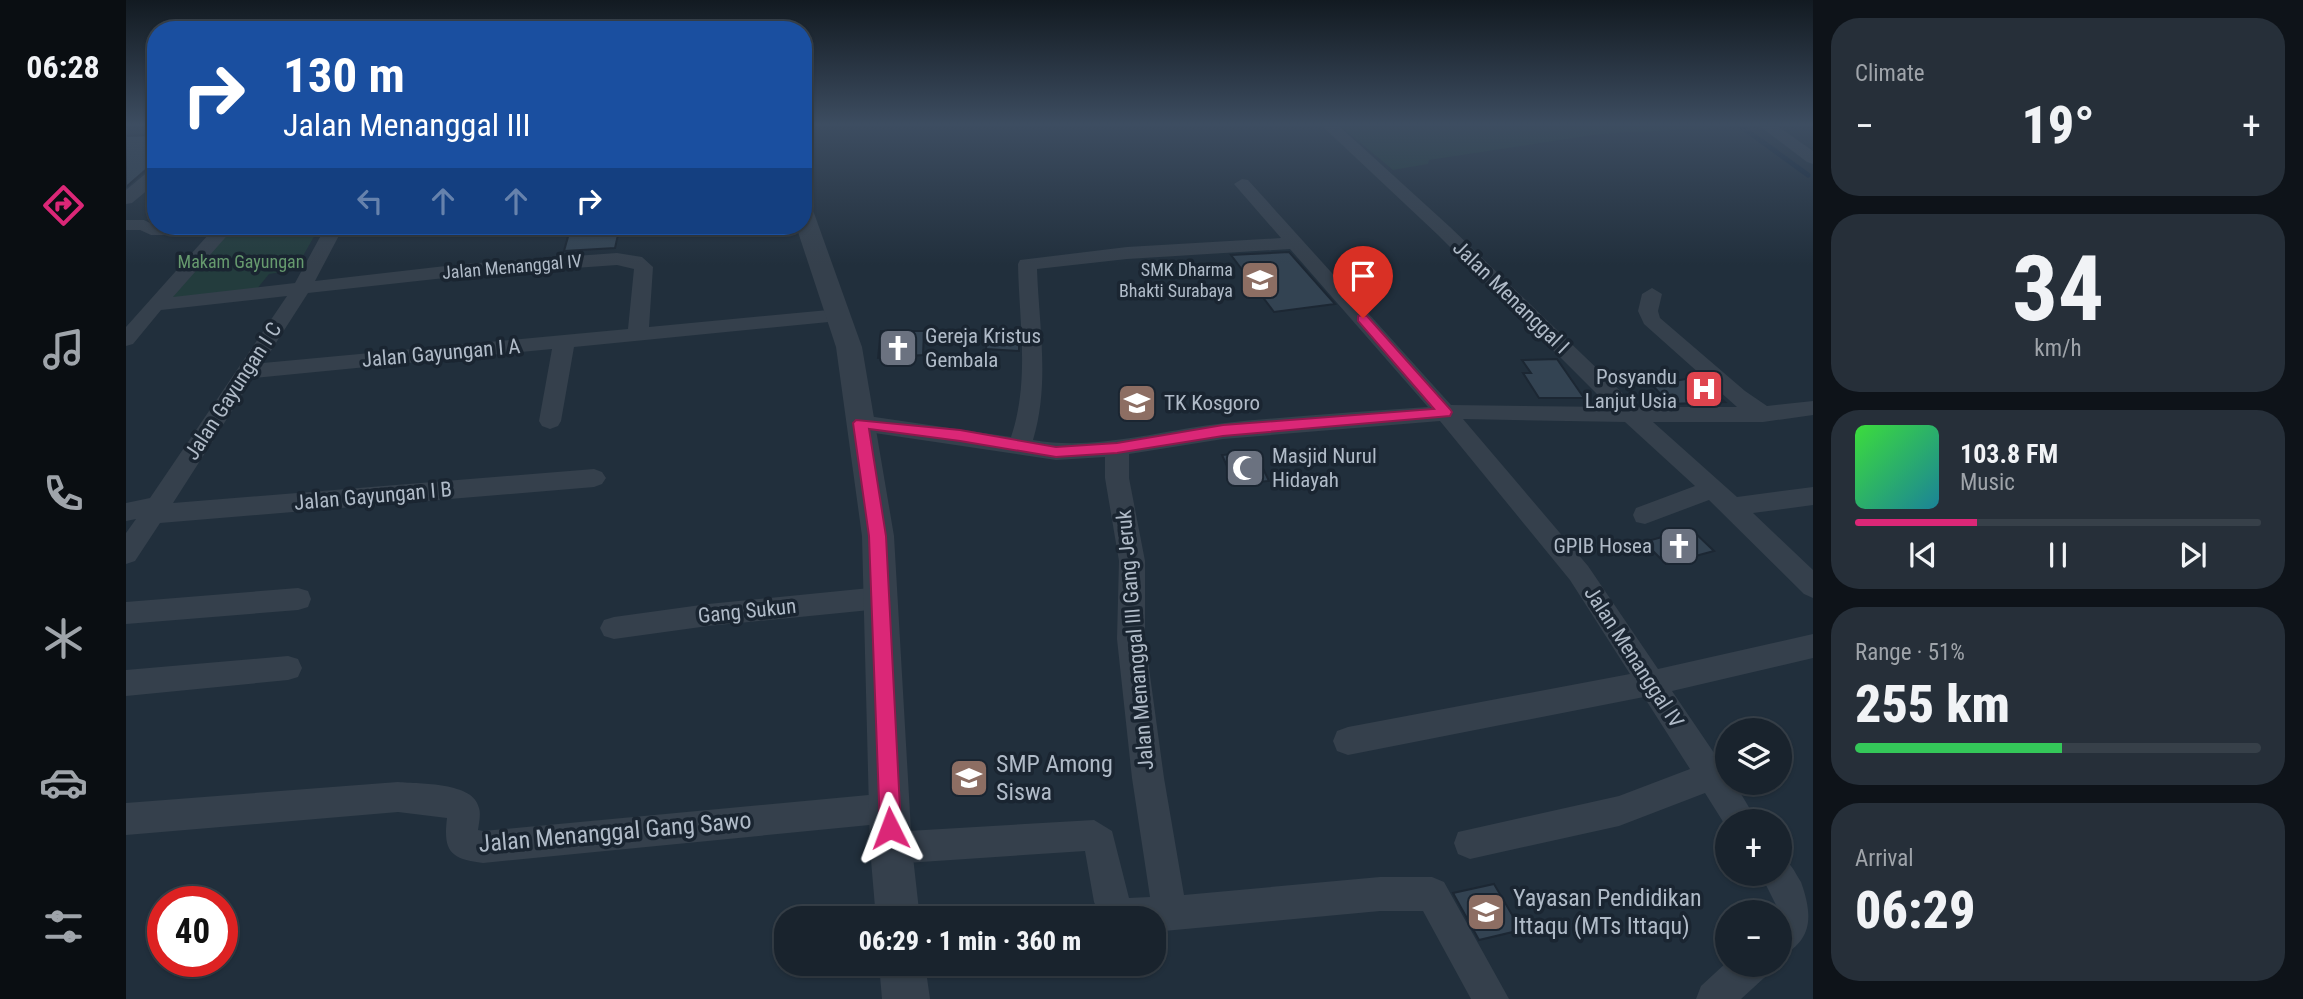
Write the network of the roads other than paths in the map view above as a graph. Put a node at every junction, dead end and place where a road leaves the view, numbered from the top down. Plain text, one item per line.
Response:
1 (1380, 172) edge
2 (147, 182) edge
3 (1242, 184) dead end
4 (126, 199) edge
5 (126, 225) edge
6 (147, 227) edge
7 (218, 235) edge
8 (330, 235) edge
9 (811, 235) edge
10 (1296, 243) junction
11 (302, 288) junction
12 (1652, 294) dead end
13 (155, 305) junction
14 (839, 315) junction
15 (638, 334) junction
16 (126, 340) edge
17 (564, 342) junction
18 (245, 372) junction
19 (1813, 408) edge
20 (1445, 412) junction
21 (1763, 414) junction
22 (1631, 415) junction
23 (550, 421) dead end
24 (861, 423) junction
25 (1020, 445) junction
26 (1117, 448) junction
27 (594, 478) dead end
28 (1713, 489) junction
29 (1813, 496) edge
30 (1732, 507) junction
31 (157, 509) junction
32 (126, 512) edge
33 (1645, 515) dead end
34 (126, 554) edge
35 (1813, 587) edge
36 (880, 598) junction
37 (298, 599) dead end
38 (126, 613) edge
39 (614, 628) dead end
40 (1813, 646) edge
41 (288, 668) dead end
42 (126, 683) edge
43 (1651, 683) junction
44 (1348, 741) dead end
45 (1711, 776) junction
46 (890, 808) junction
47 (1733, 809) edge
48 (126, 818) edge
49 (1470, 843) dead end
50 (891, 848) junction
51 (1792, 900) edge
52 (897, 906) edge
53 (1170, 914) junction
54 (1792, 929) edge
55 (903, 976) edge
56 (1738, 977) edge
57 (905, 999) edge
58 (1491, 999) edge
59 (1714, 999) edge

1 - 22 street, Jalan Menanggal I
2 - 4 street
3 - 10 street, Jalan Menanggal IV
5 - 6 street
7 - 13 street
8 - 11 street, Jalan Gayungan I C
9 - 14 street
10 - 20 street, Jalan Menanggal IV
10 - 25 street
11 - 13 street, Jalan Menanggal IV
11 - 15 street, Jalan Menanggal IV
11 - 18 street, Jalan Gayungan I C
12 - 21 street
13 - 16 street
14 - 15 street
14 - 24 street
15 - 17 street, Jalan Gayungan I A
17 - 18 street, Jalan Gayungan I A
17 - 23 street
18 - 31 street, Jalan Gayungan I C
19 - 21 street
20 - 22 street
20 - 26 street
20 - 43 street, Jalan Menanggal IV
21 - 22 street
22 - 28 street, Jalan Menanggal I
24 - 25 street
24 - 36 street
25 - 26 street
26 - 53 street, Jalan Menanggal III Gang Jeruk
27 - 31 street, Jalan Gayungan I B
28 - 30 street, Jalan Menanggal I
28 - 33 street
29 - 30 street
30 - 35 street, Jalan Menanggal I
31 - 32 street, Jalan Gayungan I B
31 - 34 street, Jalan Gayungan I C
36 - 39 street, Gang Sukun
36 - 46 street
37 - 38 street
40 - 43 street
41 - 42 street
43 - 44 street
43 - 45 street, Jalan Menanggal IV
45 - 47 street, Jalan Menanggal IV
45 - 49 street
46 - 48 street, Jalan Menanggal Gang Sawo
46 - 50 street
50 - 52 street
50 - 53 street
51 - 54 street
53 - 58 street
55 - 57 street
56 - 59 street

